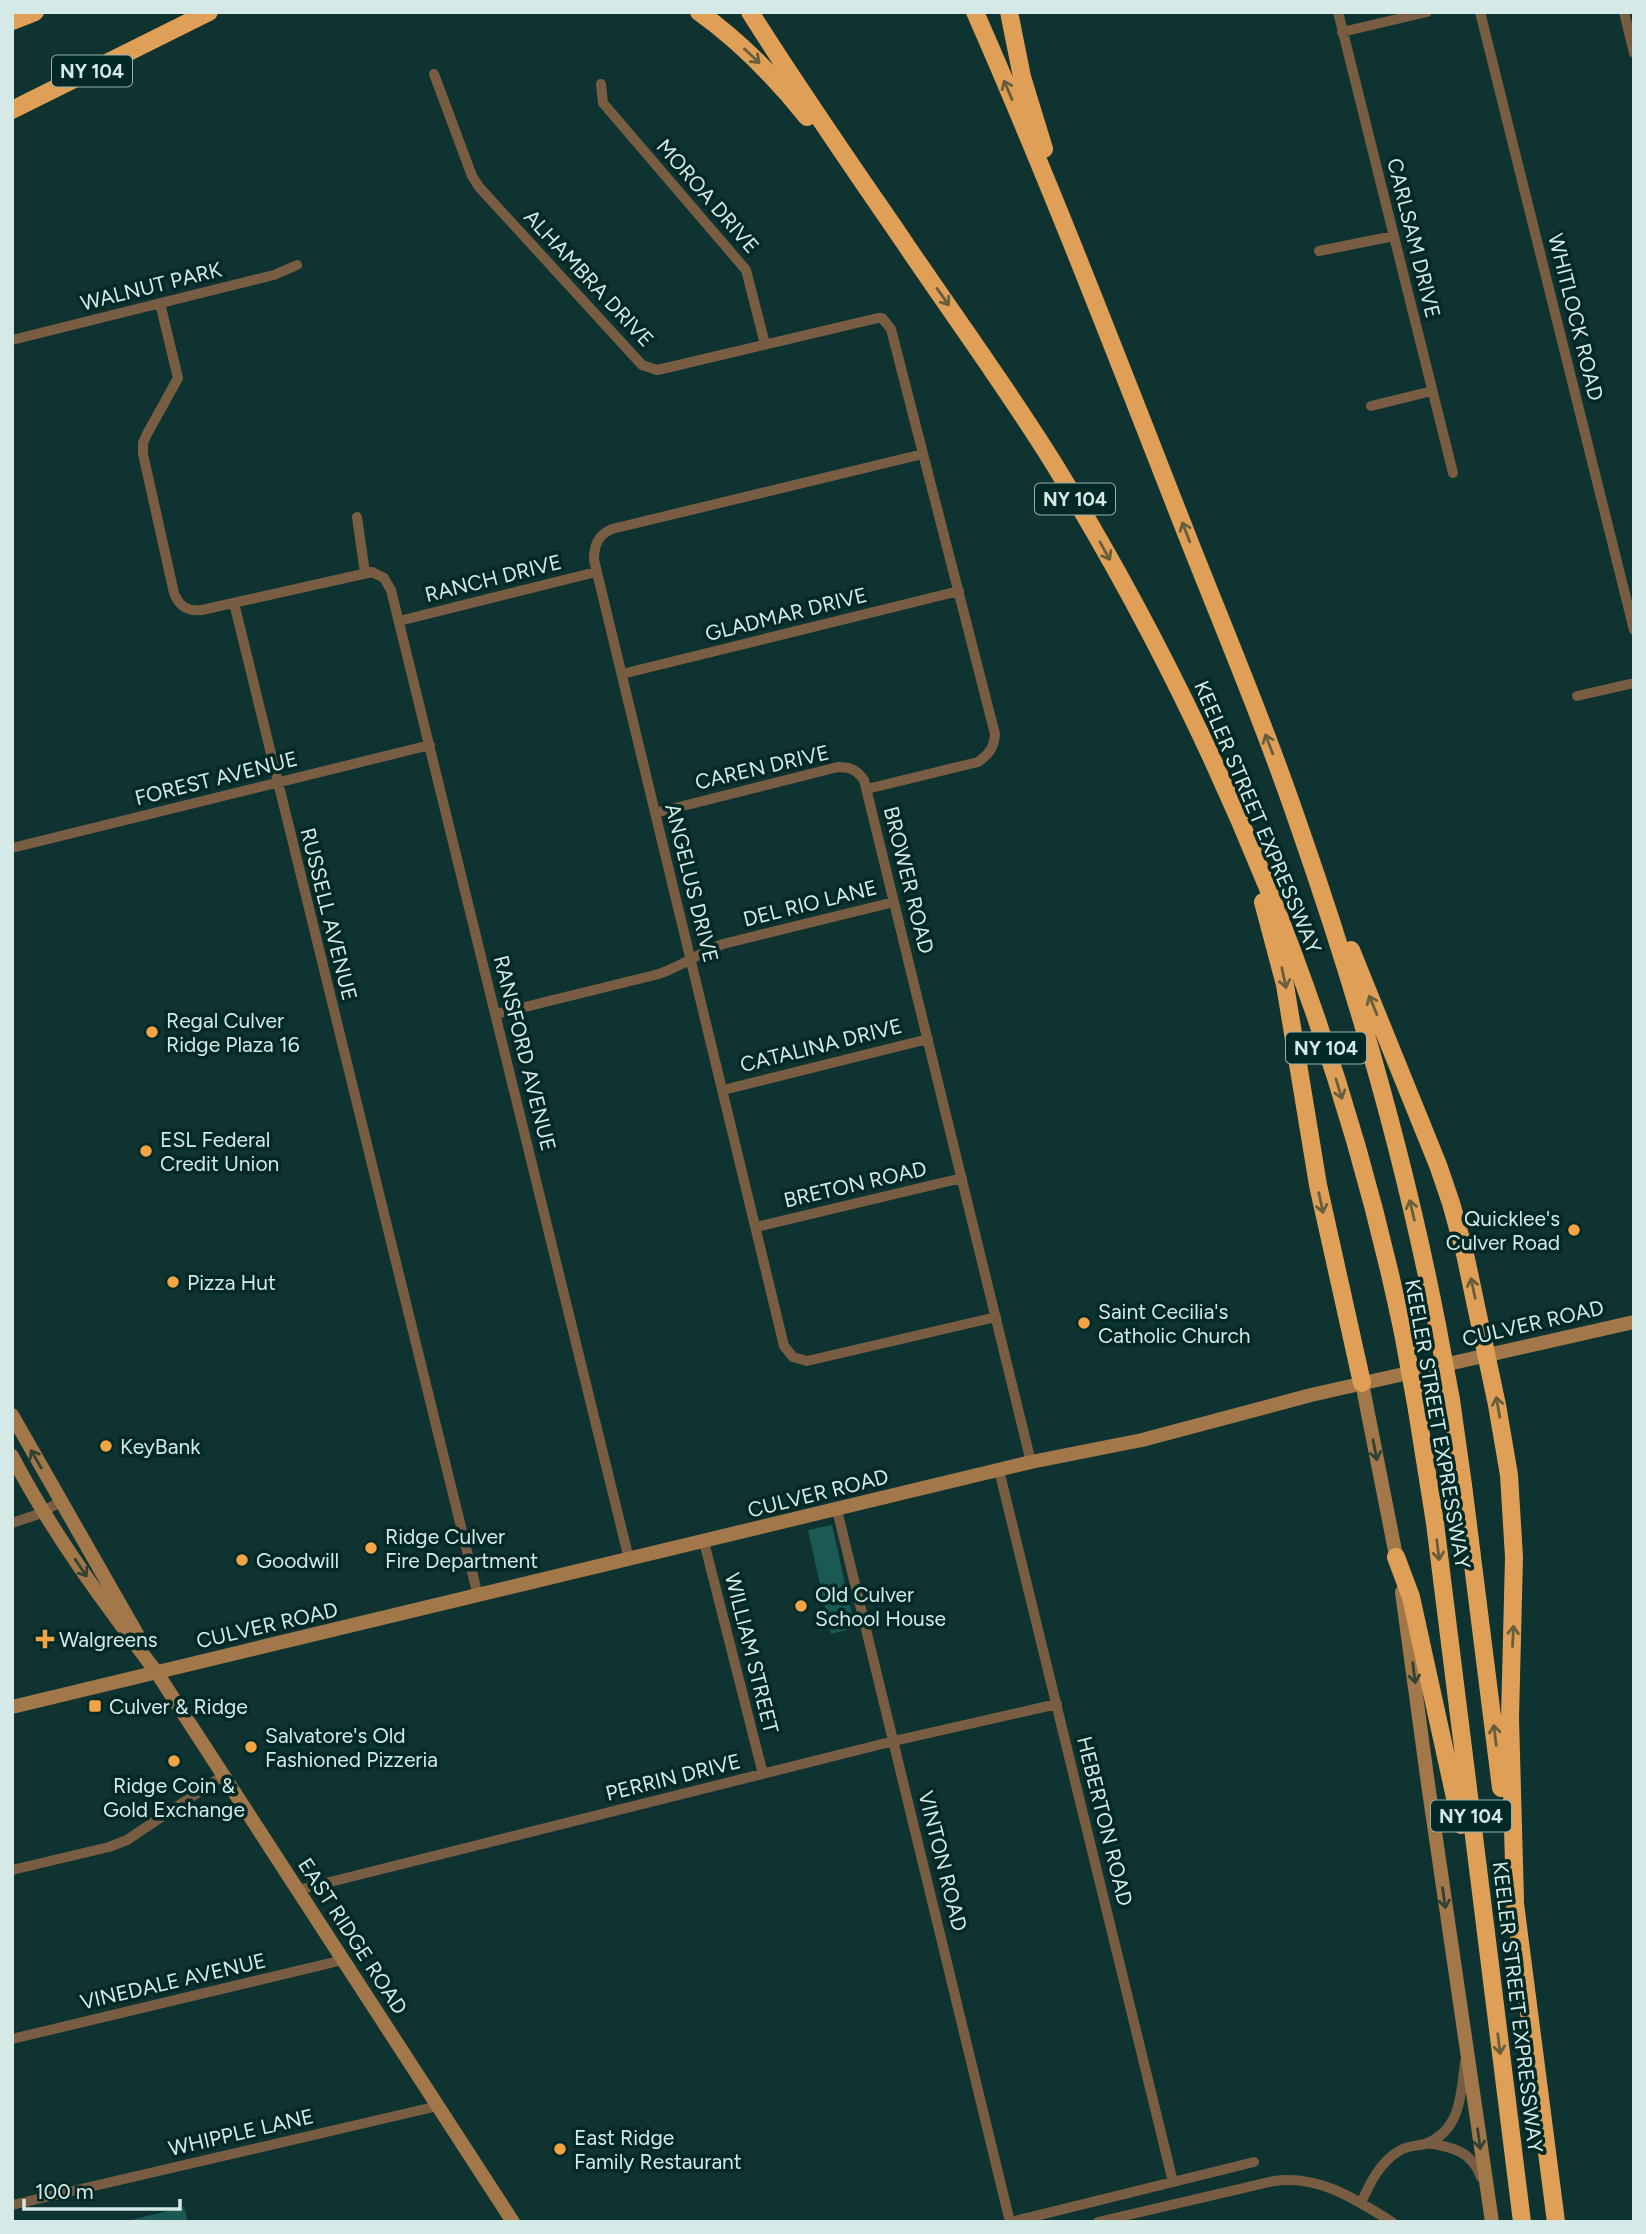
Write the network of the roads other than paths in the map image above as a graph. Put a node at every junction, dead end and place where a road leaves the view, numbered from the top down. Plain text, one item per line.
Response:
1 (35, 12) edge
2 (209, 12) edge
3 (218, 12) edge
4 (699, 12) edge
5 (750, 12) edge
6 (975, 12) edge
7 (1009, 12) edge
8 (1338, 12) edge
9 (1427, 12) edge
10 (1480, 12) edge
11 (1624, 12) edge
12 (12, 21) edge
13 (1342, 33) junction
14 (158, 39) junction
15 (1634, 53) edge
16 (434, 74) dead end
17 (601, 84) dead end
18 (12, 110) edge
19 (1394, 236) junction
20 (904, 242) junction
21 (1320, 251) dead end
22 (297, 265) dead end
23 (160, 303) junction
24 (1100, 312) junction
25 (882, 318) joint
26 (12, 340) edge
27 (765, 344) junction
28 (1432, 391) junction
29 (1371, 406) dead end
30 (922, 454) junction
31 (1453, 473) dead end
32 (357, 517) dead end
33 (596, 572) junction
34 (365, 573) junction
35 (959, 591) junction
36 (234, 603) junction
37 (399, 621) junction
38 (1634, 630) edge
39 (622, 674) junction
40 (1634, 683) edge
41 (1577, 696) dead end
42 (430, 745) junction
43 (1218, 774) junction
44 (277, 782) junction
45 (867, 789) junction
46 (1293, 808) junction
47 (654, 813) junction
48 (12, 848) edge
49 (894, 902) junction
50 (691, 960) junction
51 (496, 1014) junction
52 (928, 1038) junction
53 (723, 1090) junction
54 (962, 1178) junction
55 (757, 1227) junction
56 (996, 1317) junction
57 (1634, 1322) edge
58 (1487, 1355) junction
59 (1362, 1383) junction
60 (12, 1415) edge
61 (12, 1456) edge
62 (1031, 1462) junction
63 (999, 1470) junction
64 (62, 1502) junction
65 (837, 1510) junction
66 (43, 1511) junction
67 (12, 1523) edge
68 (704, 1542) junction
69 (1396, 1557) junction
70 (628, 1559) junction
71 (478, 1596) junction
72 (157, 1672) junction
73 (1057, 1704) junction
74 (12, 1707) edge
75 (894, 1741) junction
76 (763, 1774) junction
77 (224, 1775) junction
78 (12, 1870) edge
79 (298, 1890) junction
80 (1515, 1900) junction
81 (343, 1960) junction
82 (1493, 1995) junction
83 (12, 2039) edge
84 (1466, 2048) junction
85 (438, 2106) junction
86 (1426, 2143) junction
87 (1254, 2162) dead end
88 (1173, 2182) junction
89 (1488, 2199) junction
90 (1361, 2203) junction
91 (12, 2205) edge
92 (513, 2222) edge
93 (1010, 2222) edge
94 (1098, 2222) edge
95 (1392, 2222) edge
96 (1492, 2222) edge
97 (1522, 2222) edge
98 (1556, 2222) edge

1 - 12 highway
2 - 14 highway
3 - 14 highway, NY 104
4 -> 20 highway, NY 104
5 - 20 highway
24 -> 6 highway, NY 104
7 - 24 highway
8 - 13 street, CARLSAM DRIVE
9 - 13 street
10 - 38 street, WHITLOCK ROAD
11 - 15 street
13 - 19 street, CARLSAM DRIVE
14 - 18 highway, NY 104
16 - 27 street, ALHAMBRA DRIVE
17 - 27 street, MOROA DRIVE
19 - 21 street
19 - 28 street, CARLSAM DRIVE
20 -> 43 highway, KEELER STREET EXPRESSWAY / NY 104
22 - 23 street, WALNUT PARK
23 - 26 street, WALNUT PARK
23 - 36 street
46 -> 24 highway, KEELER STREET EXPRESSWAY / NY 104
25 - 27 street, ALHAMBRA DRIVE
25 - 30 street, BROWER ROAD
28 - 29 street
28 - 31 street, CARLSAM DRIVE
30 - 33 street, ANGELUS DRIVE
30 - 35 street, BROWER ROAD
32 - 34 street
33 - 37 street, RANCH DRIVE
33 - 39 street, ANGELUS DRIVE
34 - 36 street
34 - 37 street, RANSFORD AVENUE
35 - 39 street, GLADMAR DRIVE
35 - 45 street, BROWER ROAD
36 - 44 street, RUSSELL AVENUE
37 - 42 street, RANSFORD AVENUE
39 - 47 street, ANGELUS DRIVE
40 - 41 street
42 - 44 street, FOREST AVENUE
42 - 51 street, RANSFORD AVENUE
43 -> 59 highway
43 -> 82 highway, KEELER STREET EXPRESSWAY / NY 104, bridge
44 - 48 street, FOREST AVENUE
44 - 71 street, RUSSELL AVENUE
45 - 47 street, CAREN DRIVE
45 - 49 street, BROWER ROAD
58 -> 46 highway
80 -> 46 highway, KEELER STREET EXPRESSWAY / NY 104, bridge
47 - 50 street, ANGELUS DRIVE
49 - 50 street, DEL RIO LANE
49 - 52 street, BROWER ROAD
50 - 51 street, DEL RIO LANE
50 - 53 street, ANGELUS DRIVE
51 - 70 street, RANSFORD AVENUE
52 - 53 street, CATALINA DRIVE
52 - 54 street, BROWER ROAD
53 - 55 street, ANGELUS DRIVE
54 - 55 street, BRETON ROAD
54 - 56 street, BROWER ROAD
55 - 56 street, ANGELUS DRIVE
56 - 62 street, BROWER ROAD
57 - 58 main road, CULVER ROAD
58 - 59 main road, CULVER ROAD
80 -> 58 highway
59 - 62 main road, CULVER ROAD
59 -> 69 main road
64 -> 60 main road, EAST RIDGE ROAD
61 - 66 main road, EAST RIDGE ROAD
62 - 63 main road, CULVER ROAD
63 - 65 main road, CULVER ROAD
63 - 73 street, HEBERTON ROAD
64 - 66 street
64 - 72 main road, EAST RIDGE ROAD
65 - 68 main road, CULVER ROAD
65 - 75 street, VINTON ROAD
66 - 67 street
66 -> 72 main road, EAST RIDGE ROAD
68 - 70 main road, CULVER ROAD
68 - 76 street, WILLIAM STREET
69 - 82 highway
69 -> 84 main road
70 - 71 main road, CULVER ROAD
71 - 72 main road, CULVER ROAD
72 - 74 main road, CULVER ROAD
72 - 77 main road, EAST RIDGE ROAD
73 - 75 street, PERRIN DRIVE
73 - 88 street, HEBERTON ROAD
75 - 76 street, PERRIN DRIVE
75 - 93 street, VINTON ROAD
76 - 79 street, PERRIN DRIVE
77 - 78 street
77 - 79 main road, EAST RIDGE ROAD
79 - 81 main road, EAST RIDGE ROAD
80 - 98 highway, KEELER STREET EXPRESSWAY / NY 104
81 - 83 street, VINEDALE AVENUE
81 - 85 main road, EAST RIDGE ROAD
82 -> 97 highway, KEELER STREET EXPRESSWAY / NY 104
84 - 86 street
84 -> 89 main road
85 - 91 street, WHIPPLE LANE
85 - 92 main road, EAST RIDGE ROAD
86 - 89 street
86 - 90 street
87 - 88 street, VINTON ROAD
88 - 93 street, VINTON ROAD
89 - 96 main road
90 - 94 street
90 - 95 street

